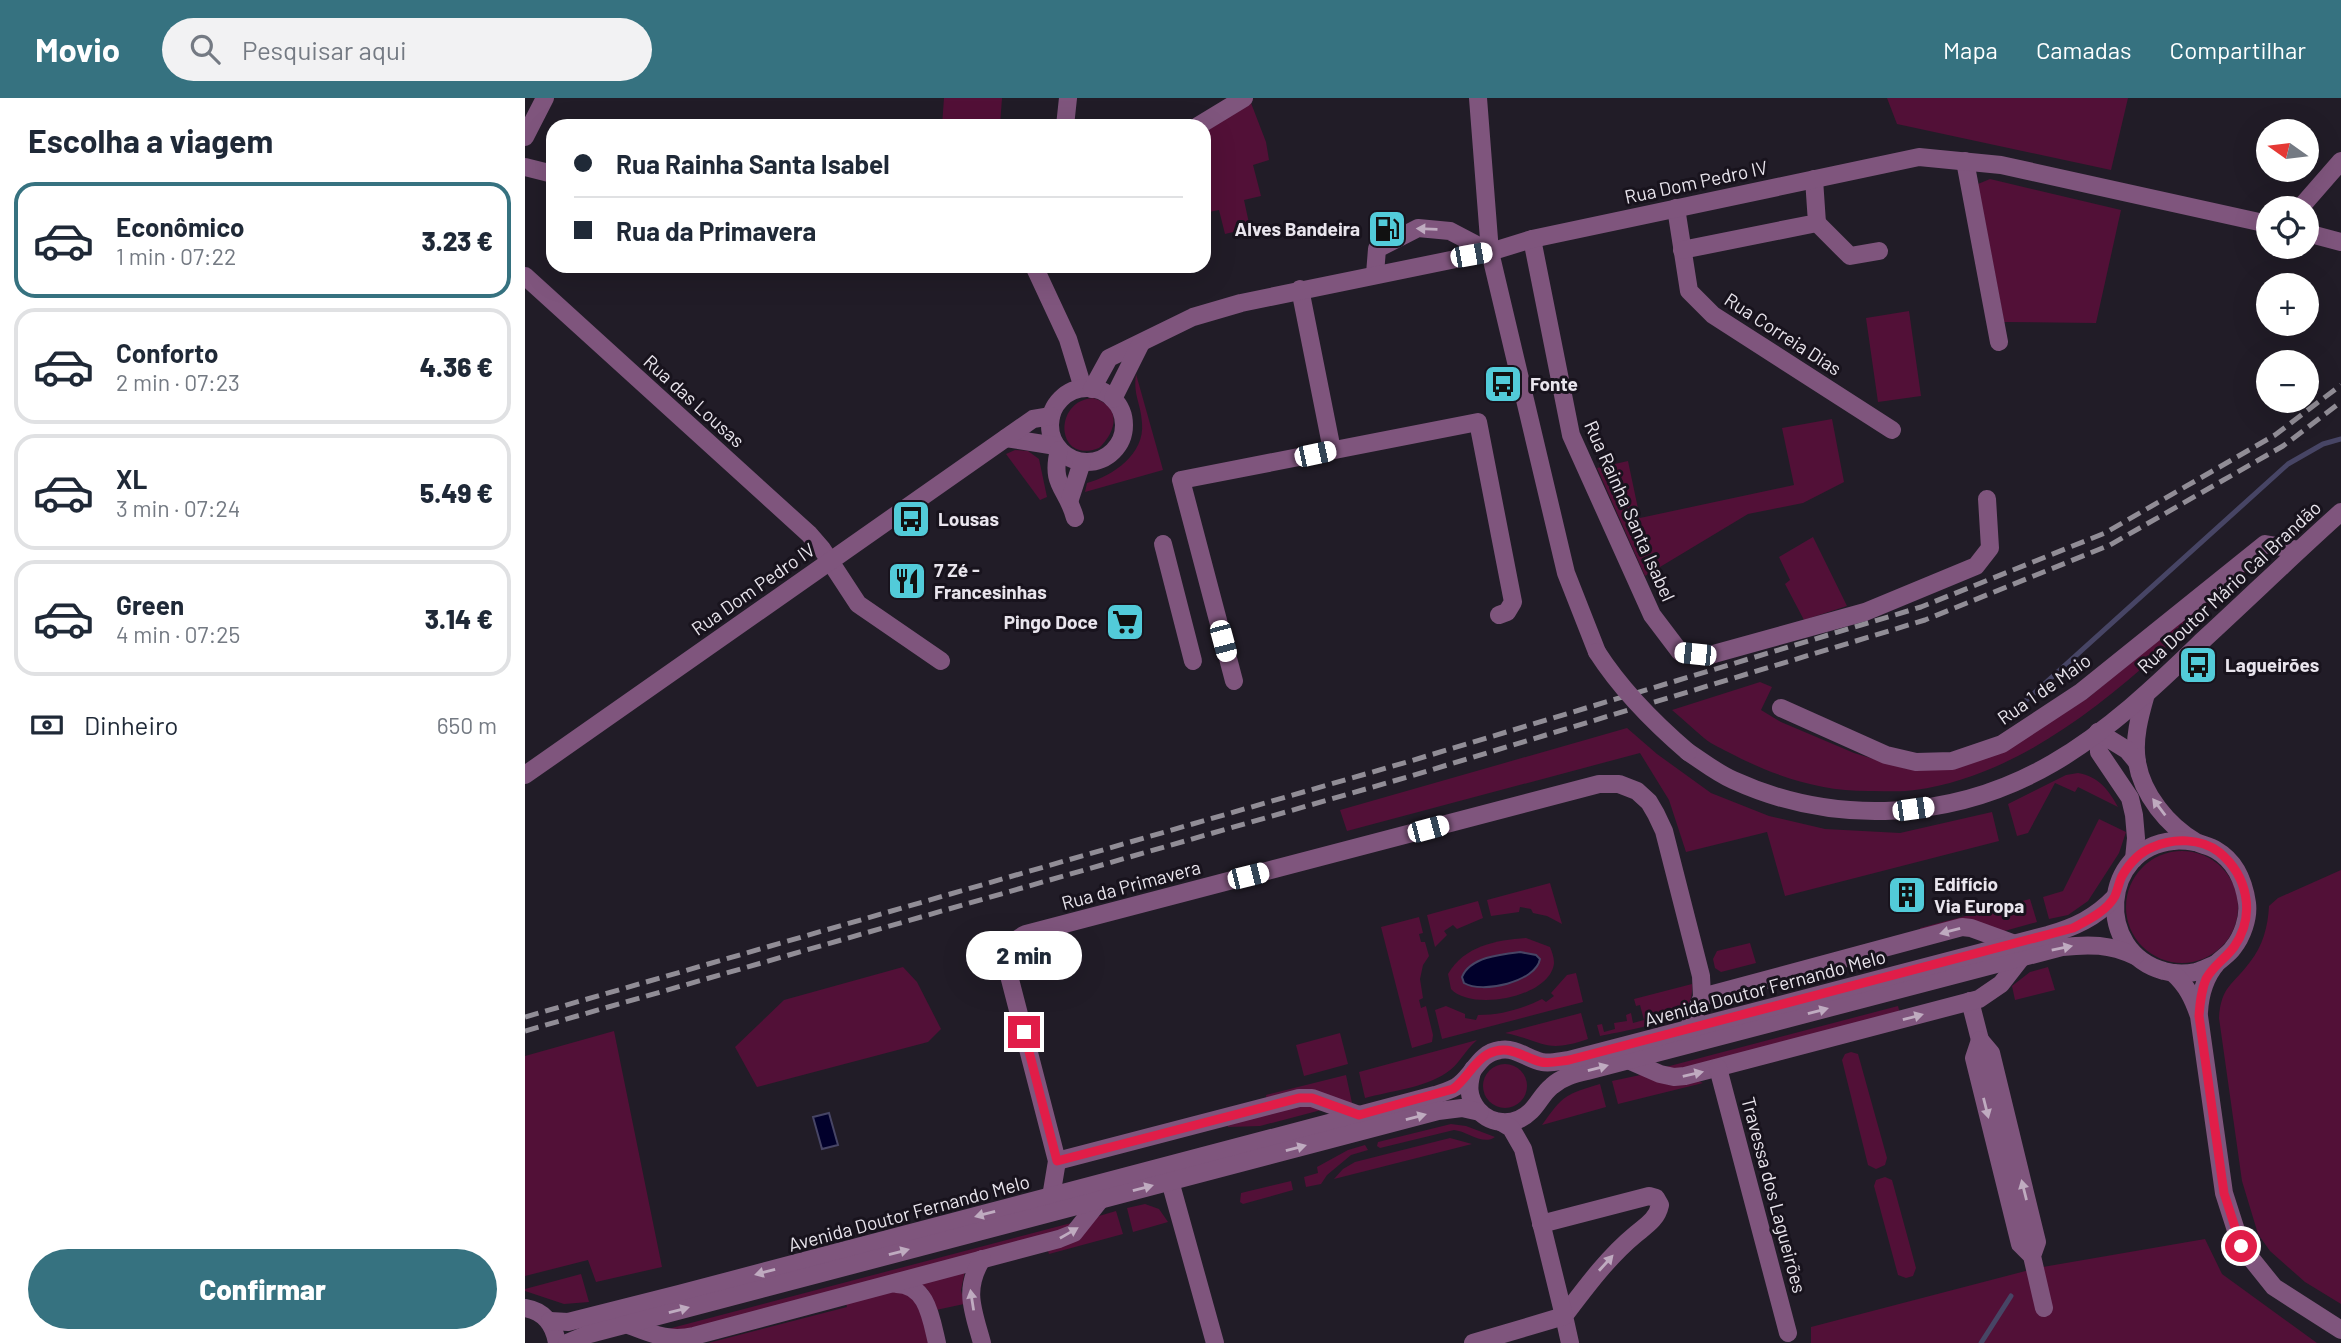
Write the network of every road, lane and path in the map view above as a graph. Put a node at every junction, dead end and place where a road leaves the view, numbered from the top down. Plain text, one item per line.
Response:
1 (545, 98) edge
2 (1068, 98) edge
3 (1244, 98) edge
4 (1478, 98) edge
5 (1066, 119) edge
6 (1210, 119) edge
7 (525, 137) edge
8 (1965, 161) junction
9 (2341, 161) edge
10 (525, 167) edge
11 (546, 172) edge
12 (1814, 179) junction
13 (2310, 196) edge
14 (1675, 208) junction
15 (2256, 221) edge
16 (1817, 223) junction
17 (2319, 236) edge
18 (1532, 239) junction
19 (2341, 242) edge
20 (1682, 250) junction
21 (1879, 251) dead end
22 (1490, 252) junction
23 (1037, 273) edge
24 (1375, 274) junction
25 (525, 276) edge
26 (1300, 289) junction
27 (1999, 342) dead end
28 (1141, 343) junction
29 (1088, 388) junction
30 (1116, 404) junction
31 (1051, 416) junction
32 (1892, 430) dead end
33 (1006, 438) junction
34 (1058, 448) junction
35 (1332, 450) junction
36 (1082, 462) junction
37 (1070, 499) junction
38 (1987, 499) dead end
39 (2341, 512) edge
40 (1075, 518) dead end
41 (1163, 544) dead end
42 (2299, 550) junction
43 (829, 561) junction
44 (1499, 615) dead end
45 (941, 661) dead end
46 (1193, 661) dead end
47 (1234, 681) dead end
48 (2146, 694) junction
49 (1781, 708) dead end
50 (2098, 732) junction
51 (2066, 755) junction
52 (2137, 762) junction
53 (2109, 770) junction
54 (525, 775) edge
55 (2195, 842) junction
56 (2134, 859) junction
57 (2115, 897) junction
58 (2018, 951) junction
59 (2135, 956) junction
60 (2217, 964) junction
61 (2173, 974) junction
62 (1702, 997) junction
63 (1970, 1001) junction
64 (2199, 1016) junction
65 (1688, 1029) junction
66 (1525, 1055) junction
67 (1628, 1060) junction
68 (1718, 1068) junction
69 (1473, 1069) junction
70 (1536, 1104) junction
71 (1480, 1112) junction
72 (1359, 1115) junction
73 (1501, 1122) junction
74 (1523, 1149) junction
75 (1057, 1161) junction
76 (1170, 1181) junction
77 (1051, 1197) junction
78 (1101, 1199) junction
79 (1541, 1224) junction
80 (982, 1259) junction
81 (889, 1284) junction
82 (2044, 1307) dead end
83 (525, 1308) edge
84 (1564, 1316) junction
85 (549, 1321) junction
86 (626, 1324) junction
87 (2340, 1329) edge
88 (1788, 1333) dead end
89 (557, 1343) edge
90 (567, 1343) edge
91 (937, 1343) edge
92 (982, 1343) edge
93 (1215, 1343) edge
94 (1472, 1343) edge
95 (1570, 1343) edge

1 - 7 street
2 - 5 street
3 - 6 street
4 - 22 street, Rua Doutor Mário Cal Brandão
8 - 12 street, Rua Dom Pedro IV
8 - 15 street, Rua Dom Pedro IV
8 - 27 street
9 - 13 street
10 - 11 street
12 - 14 street, Rua Dom Pedro IV
12 - 16 street
14 - 18 street, Rua Dom Pedro IV
14 - 20 street, Rua Correia Dias
16 - 20 street
16 - 21 street
17 - 19 street
18 - 22 street, Rua Dom Pedro IV
18 - 38 street, Rua Rainha Santa Isabel
20 - 32 street, Rua Correia Dias
22 - 24 street, Rua Dom Pedro IV
22 -> 24 street
22 - 51 street, Rua Doutor Mário Cal Brandão, bridge
23 - 29 street
24 - 26 street, Rua Dom Pedro IV
25 - 43 street, Rua das Lousas
26 - 28 street, Rua Dom Pedro IV
26 - 35 street
28 - 29 street, Rua Dom Pedro IV
28 - 30 street
29 - 30 street
29 - 31 street, Rua Dom Pedro IV
30 - 36 street
31 - 33 street, Rua Dom Pedro IV
31 - 34 street
33 - 34 street
33 - 43 street, Rua Dom Pedro IV
34 - 36 street
34 - 37 street
35 - 44 street
35 - 47 street
36 - 37 street
37 - 40 street
39 - 42 street, Rua Doutor Mário Cal Brandão
41 - 46 street
42 - 48 street, Rua Doutor Mário Cal Brandão
42 - 49 street, Rua 1 de Maio
43 - 45 street, Rua das Lousas
43 - 54 street, Rua Dom Pedro IV
48 - 50 street, Rua Doutor Mário Cal Brandão
48 - 52 street
50 - 51 street, Rua Doutor Mário Cal Brandão
50 - 52 street
50 - 53 street
51 - 53 street
55 -> 52 street
53 - 56 street
55 - 56 street
55 - 60 street
56 - 57 street
57 - 58 street, Avenida Doutor Fernando Melo
57 - 59 street
58 -> 59 street, Avenida Doutor Fernando Melo
58 -> 62 street, Avenida Doutor Fernando Melo
58 - 63 street
58 - 65 street, Avenida Doutor Fernando Melo
67 -> 58 street, Avenida Doutor Fernando Melo
59 - 61 street
60 - 61 street
60 - 64 street
61 - 64 street
62 - 65 street
62 - 75 street, Rua da Primavera
68 -> 63 street
63 - 82 street
64 - 87 street
65 - 66 street, Avenida Doutor Fernando Melo
66 - 69 street, Avenida Doutor Fernando Melo
66 - 70 street
67 -> 68 street
70 -> 67 street, Avenida Doutor Fernando Melo
68 - 88 street, Travessa dos Lagueirões
69 - 71 street
69 - 72 street, Avenida Doutor Fernando Melo
70 - 73 street, Avenida Doutor Fernando Melo
70 - 74 street
71 - 73 street, Avenida Doutor Fernando Melo
76 -> 71 street, Avenida Doutor Fernando Melo
72 - 75 street
72 - 77 street, Avenida Doutor Fernando Melo
73 - 74 street
74 - 79 street
75 - 77 street, Rua da Primavera
78 -> 76 street, Avenida Doutor Fernando Melo
76 - 93 street
77 -> 85 street, Avenida Doutor Fernando Melo
80 -> 78 street
86 -> 78 street, Avenida Doutor Fernando Melo
79 - 84 street
84 -> 79 street
80 - 81 street
92 -> 80 street
81 - 86 street
81 - 91 street
83 - 85 street
84 - 94 street
84 - 95 street
85 - 89 street
86 - 90 street, Avenida Doutor Fernando Melo

